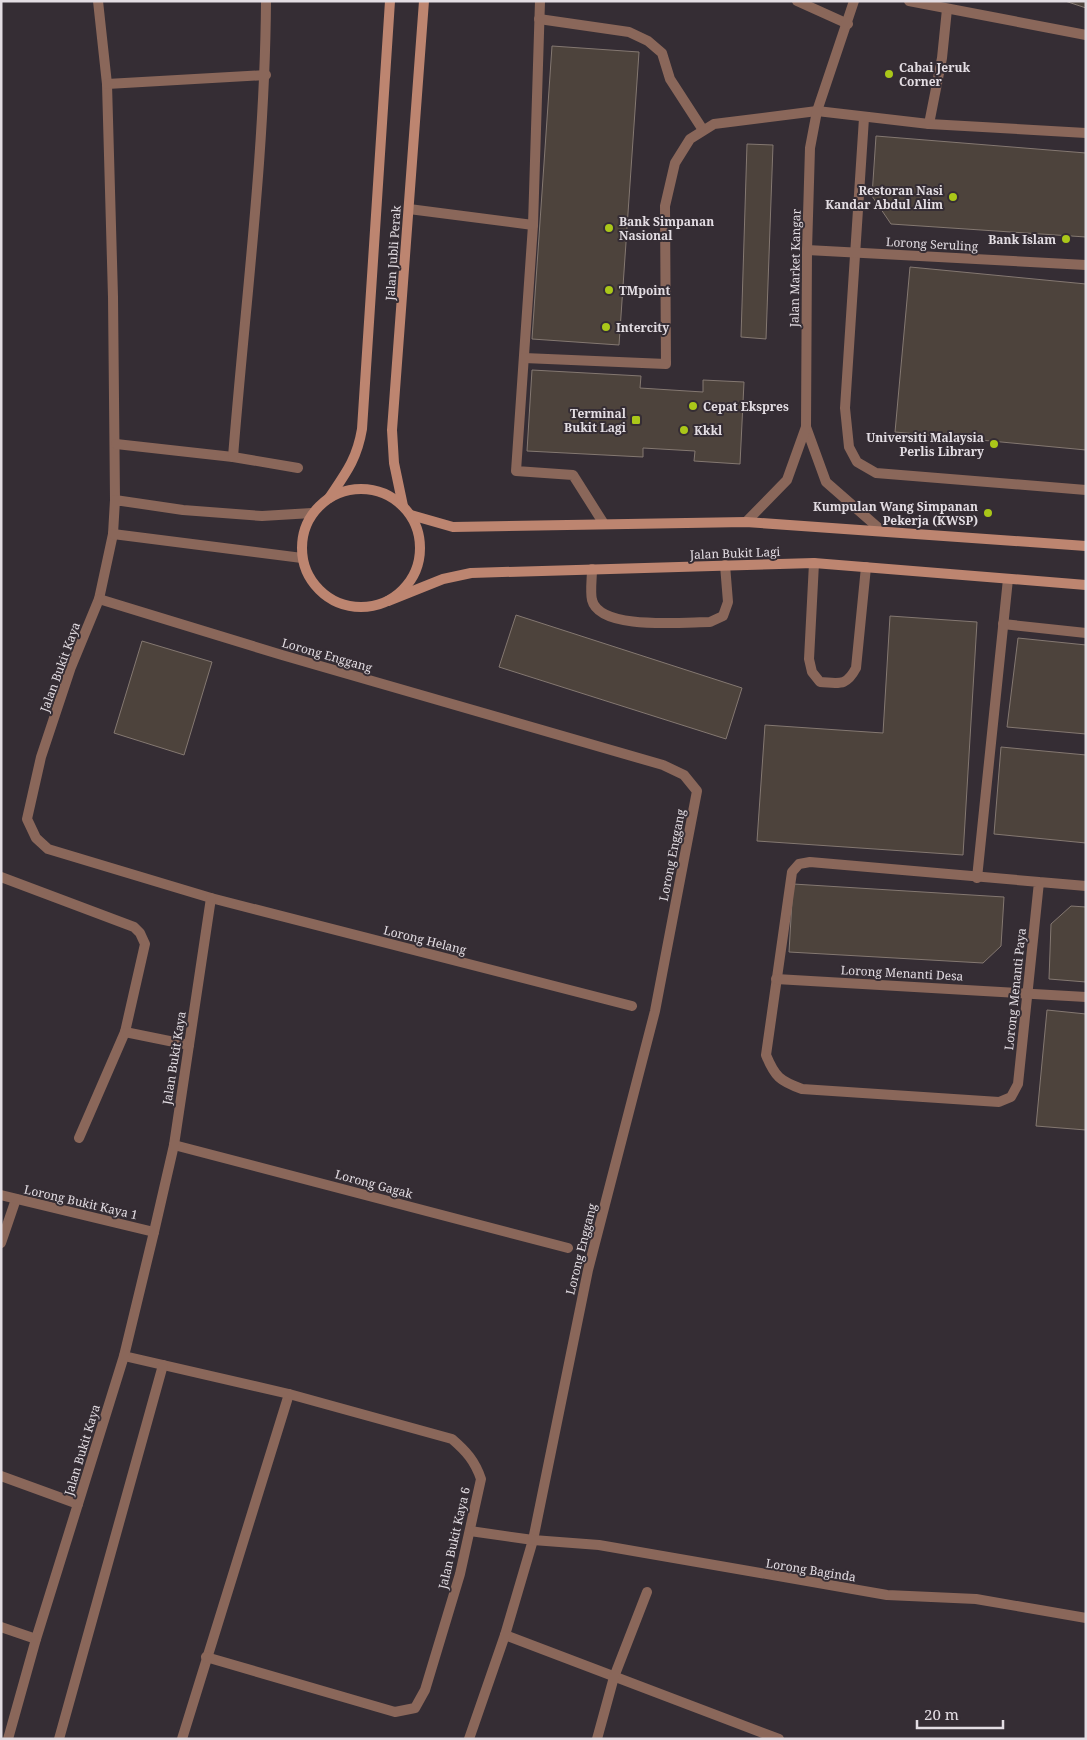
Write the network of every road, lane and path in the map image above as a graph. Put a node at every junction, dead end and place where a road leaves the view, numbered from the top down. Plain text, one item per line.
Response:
1 (98, 1) edge
2 (266, 1) edge
3 (390, 1) edge
4 (424, 1) edge
5 (540, 1) edge
6 (797, 1) edge
7 (854, 1) edge
8 (909, 1) edge
9 (947, 9) junction
10 (538, 19) junction
11 (848, 24) junction
12 (1086, 36) edge
13 (266, 75) junction
14 (106, 84) junction
15 (817, 111) junction
16 (864, 118) junction
17 (929, 124) junction
18 (703, 130) junction
19 (1086, 133) edge
20 (408, 210) junction
21 (533, 225) junction
22 (807, 250) junction
23 (856, 253) junction
24 (1086, 266) edge
25 (524, 358) junction
26 (806, 427) junction
27 (116, 444) junction
28 (233, 457) junction
29 (298, 468) dead end
30 (1086, 490) edge
31 (329, 498) junction
32 (115, 500) junction
33 (403, 506) junction
34 (312, 513) junction
35 (411, 515) junction
36 (746, 522) junction
37 (604, 524) junction
38 (882, 531) junction
39 (113, 534) junction
40 (1086, 546) edge
41 (302, 558) junction
42 (814, 563) junction
43 (725, 565) junction
44 (866, 567) junction
45 (592, 570) junction
46 (1008, 578) junction
47 (1086, 585) edge
48 (99, 599) junction
49 (388, 601) junction
50 (1003, 624) junction
51 (1086, 633) edge
52 (1, 878) edge
53 (977, 878) junction
54 (1039, 882) junction
55 (1086, 886) edge
56 (211, 898) junction
57 (776, 979) junction
58 (1028, 993) junction
59 (1086, 997) edge
60 (632, 1006) dead end
61 (125, 1032) junction
62 (189, 1045) junction
63 (79, 1138) dead end
64 (174, 1145) junction
65 (1, 1195) edge
66 (16, 1199) junction
67 (154, 1232) junction
68 (1, 1243) edge
69 (568, 1248) dead end
70 (124, 1356) junction
71 (163, 1365) junction
72 (289, 1394) junction
73 (1, 1476) edge
74 (78, 1504) junction
75 (470, 1531) junction
76 (533, 1540) junction
77 (647, 1592) dead end
78 (1086, 1618) edge
79 (1, 1627) edge
80 (505, 1635) junction
81 (36, 1639) junction
82 (206, 1657) junction
83 (614, 1676) junction
84 (8, 1739) edge
85 (59, 1739) edge
86 (182, 1739) edge
87 (469, 1739) edge
88 (597, 1739) edge
89 (779, 1739) edge

1 - 14 street, Jalan Bukit Kaya
2 - 13 street
3 - 31 street, Jalan Jubli Perak
4 - 20 street, Jalan Jubli Perak
5 - 10 street
6 - 11 street
7 - 11 street, Jalan Market Kangar
8 - 9 street
9 - 12 street
9 - 17 street
10 - 18 street
10 - 21 street
11 - 15 street, Jalan Market Kangar
13 - 14 street
13 - 28 street
14 - 27 street, Jalan Bukit Kaya
15 - 16 street
15 - 18 street
15 - 22 street, Jalan Market Kangar
16 - 17 street
16 - 23 street
17 - 19 street
18 - 25 street
20 - 21 street
20 - 33 street, Jalan Jubli Perak
21 - 25 street
22 - 23 street, Lorong Seruling
22 - 26 street, Jalan Market Kangar
23 - 24 street, Lorong Seruling
23 - 30 street
25 - 37 street
26 - 36 street, Jalan Market Kangar
26 - 38 street
27 - 28 street
27 - 32 street, Jalan Bukit Kaya
28 - 29 street
31 - 33 street
31 - 34 street
32 - 34 street
32 - 39 street, Jalan Bukit Kaya
33 - 35 street
34 - 41 street
35 - 37 street
35 - 49 street
36 - 37 street
36 - 38 street
38 - 40 street
39 - 41 street
39 - 48 street, Jalan Bukit Kaya
41 - 49 street
42 - 43 street, Jalan Bukit Lagi
42 - 44 street, Jalan Bukit Lagi
42 - 44 street
43 - 45 street, Jalan Bukit Lagi
43 - 45 street
44 - 46 street, Jalan Bukit Lagi
45 - 49 street, Jalan Bukit Lagi
46 - 47 street, Jalan Bukit Lagi
46 - 50 street
48 - 56 street, Jalan Bukit Kaya
48 - 76 street, Lorong Enggang
50 - 51 street
50 - 53 street
52 - 61 street
53 - 54 street
53 - 57 street
54 - 55 street
54 - 58 street, Lorong Menanti Paya
56 - 60 street, Lorong Helang
56 - 62 street, Jalan Bukit Kaya
57 - 58 street, Lorong Menanti Desa
57 - 58 street, Lorong Menanti Paya
58 - 59 street, Lorong Menanti Desa
61 - 62 street
61 - 63 street
62 - 64 street, Jalan Bukit Kaya
64 - 67 street, Jalan Bukit Kaya
64 - 69 street, Lorong Gagak
65 - 66 street, Lorong Bukit Kaya 1
66 - 67 street, Lorong Bukit Kaya 1
66 - 68 street
67 - 70 street, Jalan Bukit Kaya
70 - 71 street, Jalan Bukit Kaya 6
70 - 74 street, Jalan Bukit Kaya
71 - 72 street, Jalan Bukit Kaya 6
71 - 85 street
72 - 75 street, Jalan Bukit Kaya 6
72 - 82 street
73 - 74 street
74 - 81 street, Jalan Bukit Kaya
75 - 76 street, Lorong Baginda
75 - 82 street, Jalan Bukit Kaya 6
76 - 78 street, Lorong Baginda
76 - 80 street, Lorong Enggang
77 - 83 street
79 - 81 street
80 - 83 street
80 - 87 street, Lorong Enggang
81 - 84 street, Jalan Bukit Kaya
82 - 86 street
83 - 88 street
83 - 89 street

